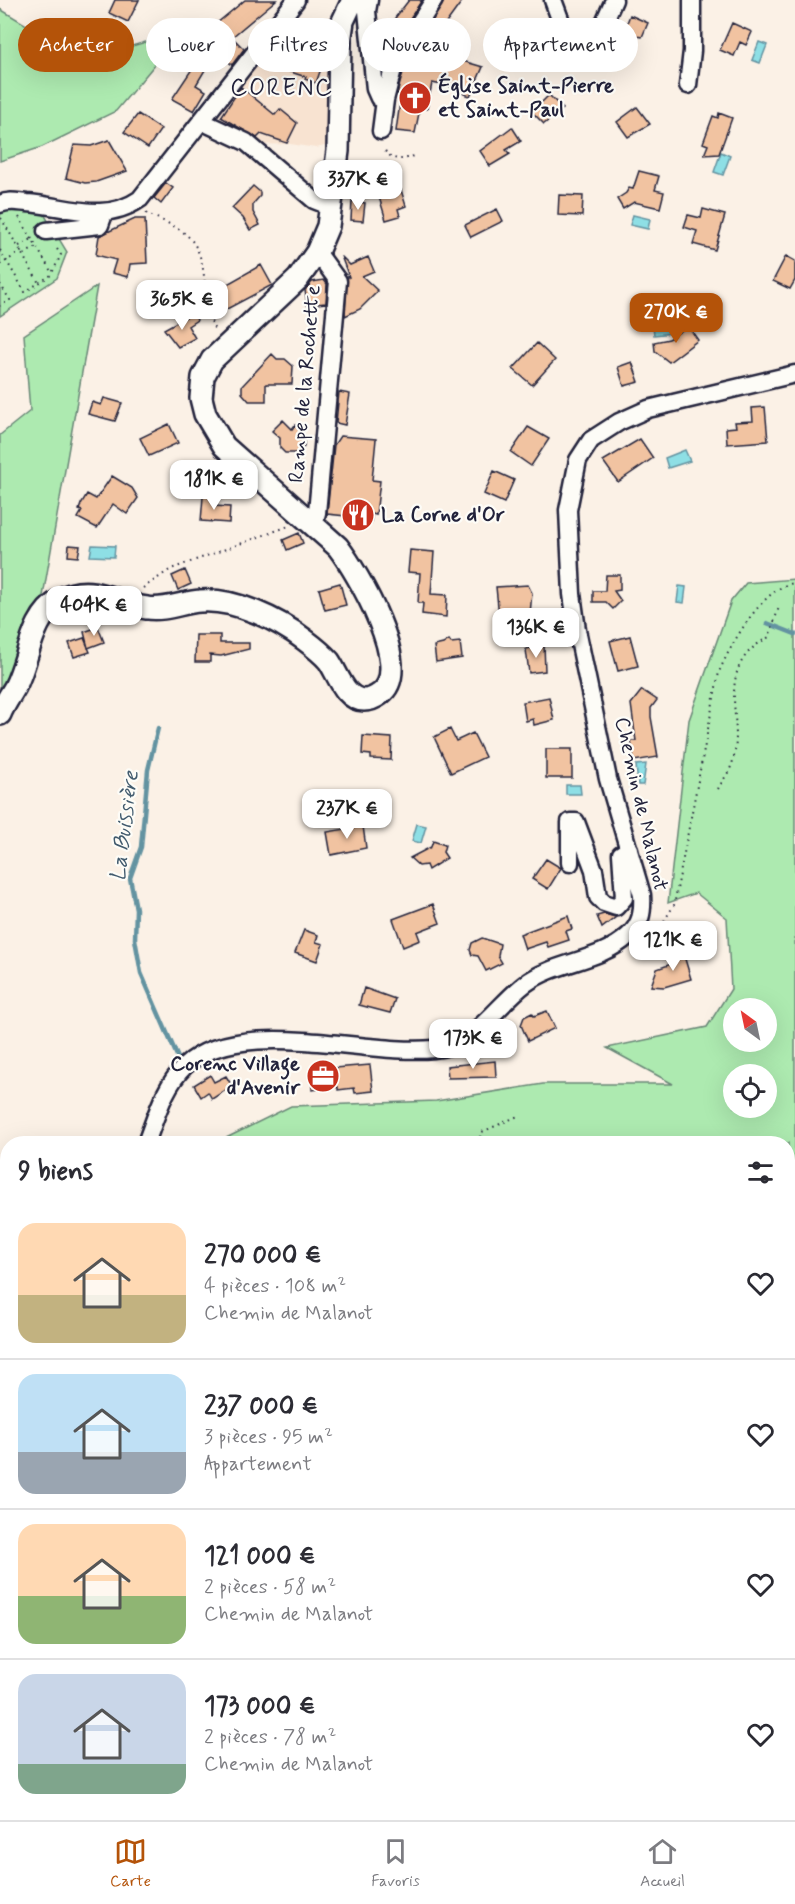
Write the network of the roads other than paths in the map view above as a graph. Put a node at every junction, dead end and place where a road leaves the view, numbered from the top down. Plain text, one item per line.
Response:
1 (296, 0) edge
2 (353, 0) edge
3 (369, 0) edge
4 (434, 0) edge
5 (552, 0) edge
6 (614, 0) edge
7 (692, 0) edge
8 (688, 85) dead end
9 (385, 100) junction
10 (201, 121) junction
11 (381, 131) dead end
12 (0, 204) edge
13 (332, 207) junction
14 (104, 214) junction
15 (39, 235) road end
16 (317, 252) junction
17 (795, 374) edge
18 (309, 522) junction
19 (0, 714) edge
20 (629, 849) junction
21 (570, 863) dead end
22 (149, 1136) edge

1 - 10 street
2 - 13 main road
3 - 9 street
4 - 9 street
5 - 6 street
7 - 8 street
9 - 11 street
10 - 13 street
10 - 14 street
12 - 14 street
13 - 16 main road
14 - 15 street
16 - 18 street, Rampe de la Rochette
16 - 18 main road
17 - 20 street, Chemin de Malanot
18 - 19 main road
20 - 21 street
20 - 22 street, Chemin de Malanot

